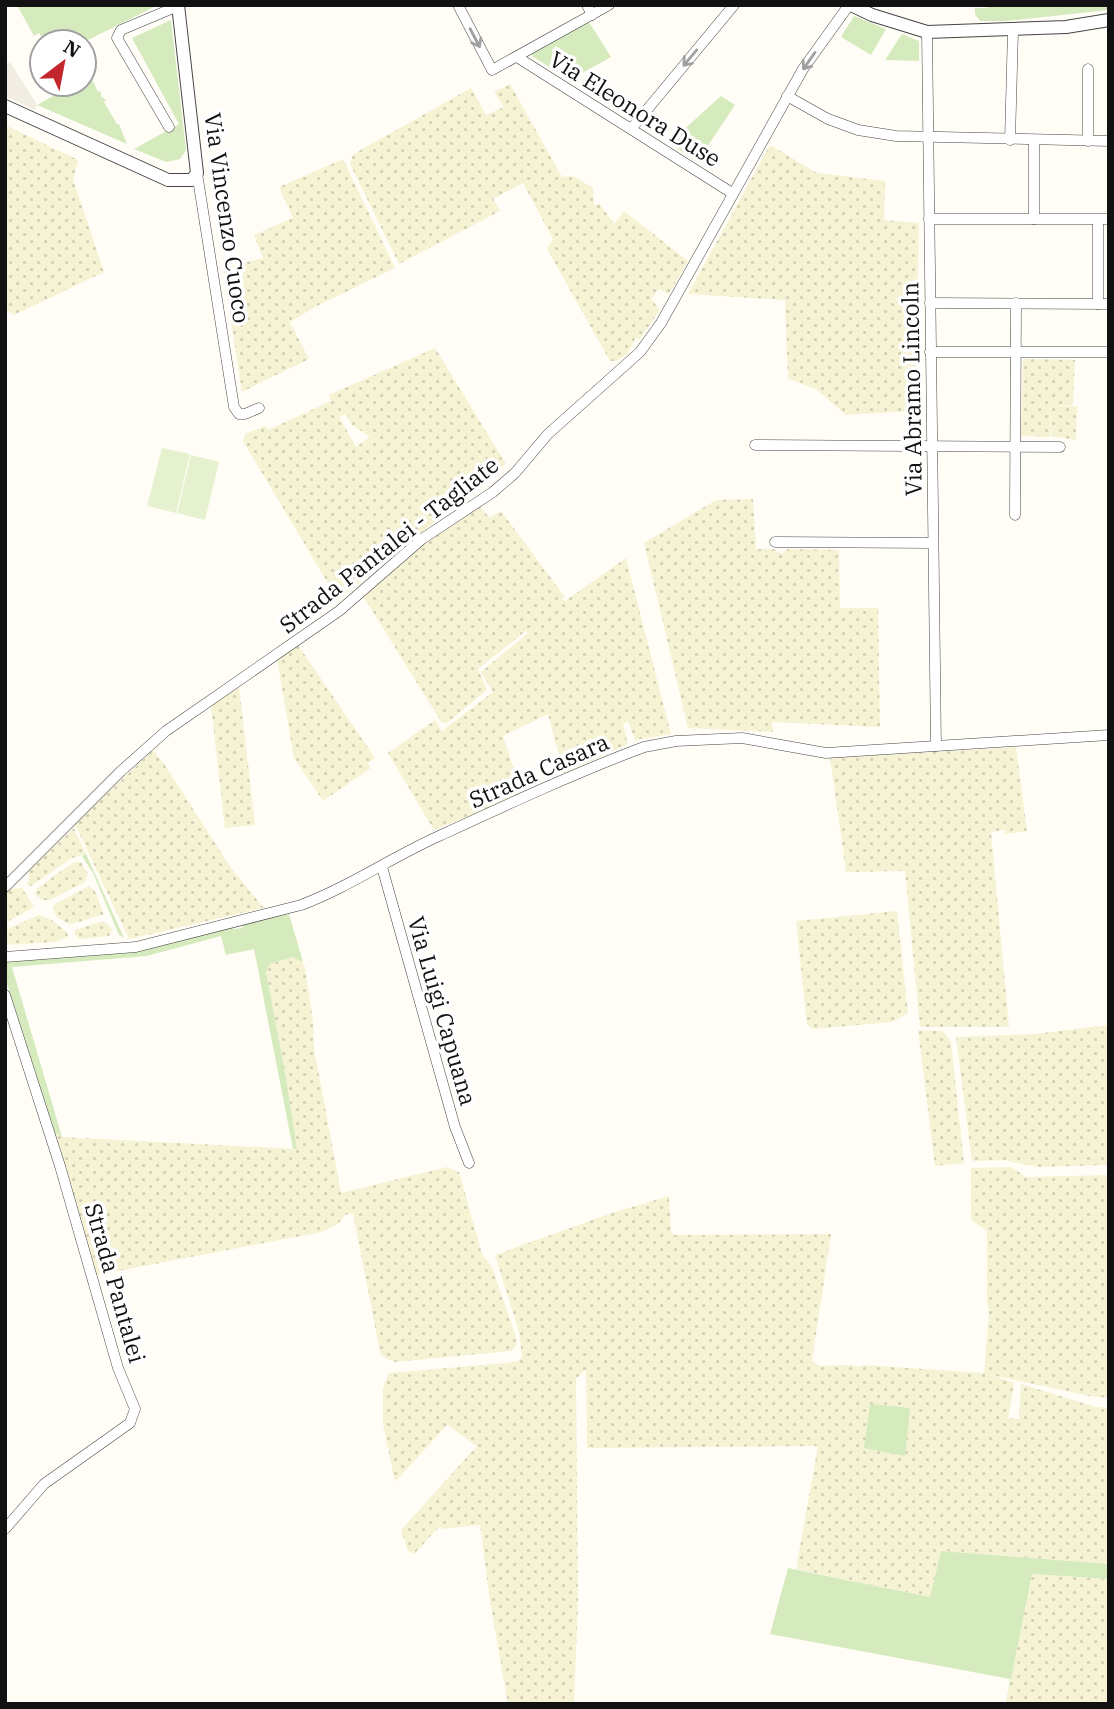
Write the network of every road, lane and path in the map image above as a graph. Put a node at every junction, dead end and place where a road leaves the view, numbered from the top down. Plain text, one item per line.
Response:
1 (458, 5) edge
2 (610, 5) edge
3 (734, 5) edge
4 (850, 5) edge
5 (178, 6) edge
6 (589, 10) edge
7 (1109, 20) edge
8 (1013, 30) junction
9 (927, 32) junction
10 (517, 57) junction
11 (1088, 69) dead end
12 (787, 96) junction
13 (5, 106) edge
14 (169, 127) dead end
15 (631, 129) junction
16 (928, 138) junction
17 (1010, 140) junction
18 (1034, 140) junction
19 (1088, 141) junction
20 (1109, 141) edge
21 (197, 173) junction
22 (732, 193) junction
23 (929, 219) junction
24 (1034, 219) junction
25 (1103, 219) edge
26 (930, 303) junction
27 (1016, 303) junction
28 (1104, 304) edge
29 (930, 352) junction
30 (1109, 352) edge
31 (1017, 354) junction
32 (259, 408) dead end
33 (755, 445) dead end
34 (932, 446) junction
35 (1016, 447) junction
36 (1060, 447) dead end
37 (1015, 515) dead end
38 (775, 542) dead end
39 (933, 543) junction
40 (1109, 735) edge
41 (936, 746) junction
42 (382, 867) junction
43 (5, 887) edge
44 (5, 957) edge
45 (5, 995) edge
46 (469, 1163) dead end
47 (5, 1529) edge

1 -> 10 street
2 - 6 street
3 -> 15 street
4 - 9 street
4 -> 12 street, Strada Pantalei - Tagliate
5 - 14 street
5 - 21 street, Via Vincenzo Cuoco
6 - 10 street
7 - 8 street
8 - 9 street
8 - 17 street
9 - 16 street, Via Abramo Lincoln
10 - 15 street, Via Eleonora Duse
11 - 19 street
12 - 16 street
12 - 22 street, Strada Pantalei - Tagliate
13 - 21 street
15 - 22 street, Via Eleonora Duse
16 - 17 street
16 - 23 street, Via Abramo Lincoln
17 - 18 street
18 - 19 street
18 - 24 street
19 - 20 street
21 - 32 street, Via Vincenzo Cuoco
22 - 43 street, Strada Pantalei - Tagliate
23 - 24 street
23 - 26 street, Via Abramo Lincoln
24 - 25 street
25 - 28 street
26 - 27 street
26 - 29 street, Via Abramo Lincoln
27 - 28 street
27 - 31 street
29 - 31 street
29 - 34 street, Via Abramo Lincoln
30 - 31 street
31 - 35 street
33 - 34 street
34 - 35 street
34 - 39 street, Via Abramo Lincoln
35 - 36 street
35 - 37 street
38 - 39 street
39 - 41 street, Via Abramo Lincoln
40 - 41 street, Strada Casara
41 - 42 street, Strada Casara
42 - 44 street, Strada Casara
42 - 46 street, Via Luigi Capuana
45 - 47 street, Strada Pantalei

